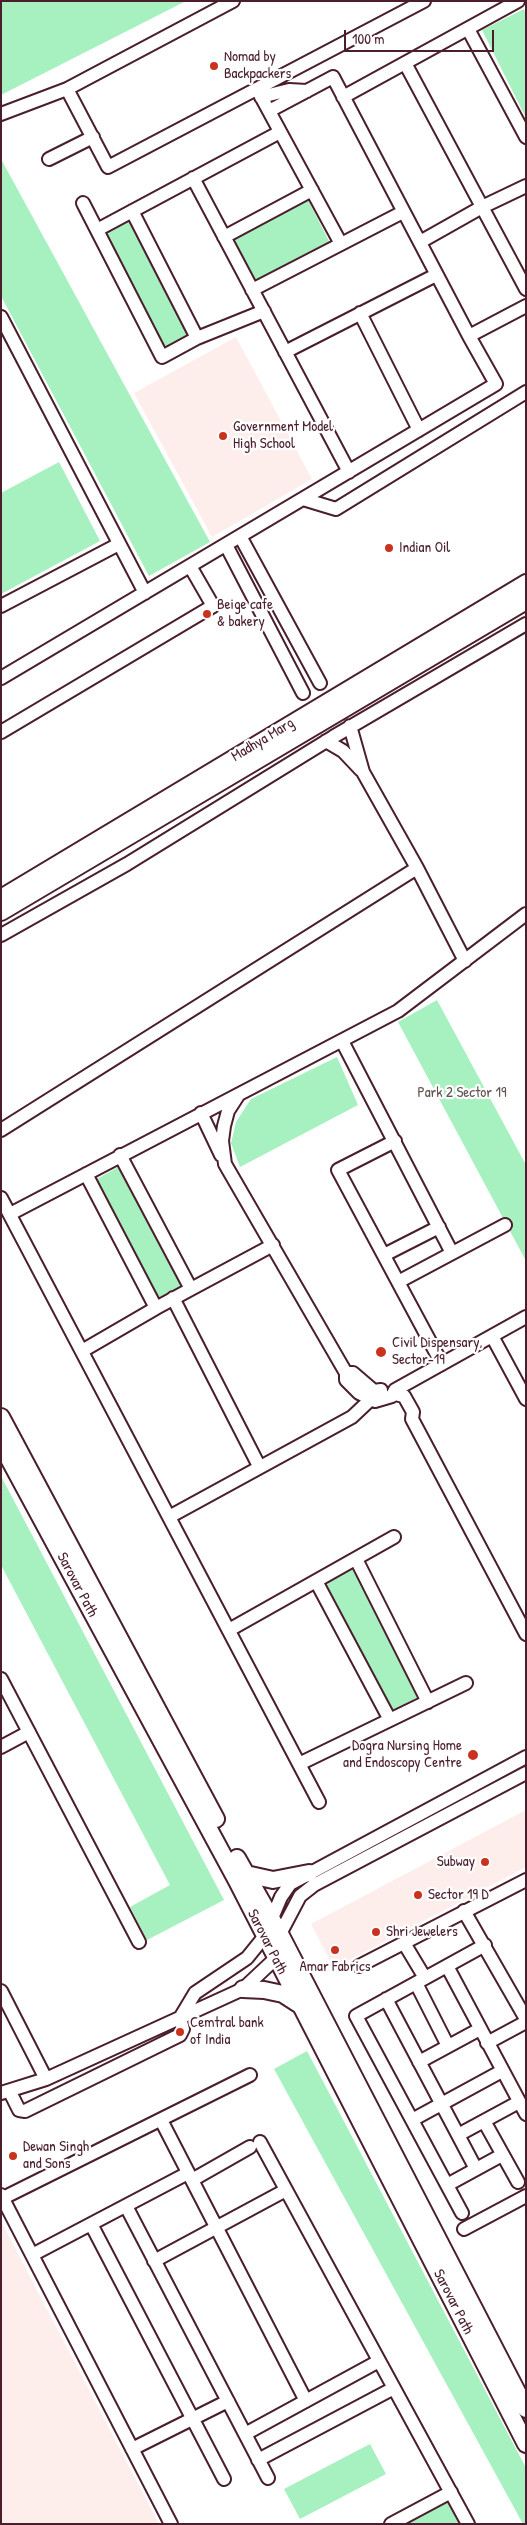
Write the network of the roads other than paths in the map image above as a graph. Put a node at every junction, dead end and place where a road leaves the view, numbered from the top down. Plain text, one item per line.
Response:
1 (233, 1) edge
2 (518, 1) edge
3 (416, 3) edge
4 (468, 29) junction
5 (405, 63) junction
6 (67, 89) junction
7 (307, 91) junction
8 (259, 93) junction
9 (343, 97) junction
10 (269, 111) junction
11 (1, 114) edge
12 (280, 132) junction
13 (93, 137) junction
14 (526, 137) edge
15 (49, 159) dead end
16 (193, 178) junction
17 (526, 186) edge
18 (312, 190) junction
19 (83, 203) dead end
20 (482, 207) junction
21 (132, 211) junction
22 (403, 212) junction
23 (97, 230) junction
24 (224, 237) junction
25 (420, 242) junction
26 (341, 244) junction
27 (436, 275) junction
28 (526, 289) edge
29 (252, 290) junction
30 (526, 306) edge
31 (264, 311) junction
32 (360, 313) junction
33 (1, 317) edge
34 (469, 336) junction
35 (198, 338) junction
36 (285, 352) junction
37 (526, 392) edge
38 (419, 430) junction
39 (349, 472) junction
40 (303, 499) junction
41 (240, 536) junction
42 (119, 544) junction
43 (226, 545) junction
44 (190, 566) junction
45 (526, 583) edge
46 (145, 593) junction
47 (526, 601) edge
48 (1, 606) edge
49 (526, 624) edge
50 (1, 678) edge
51 (320, 683) dead end
52 (303, 693) dead end
53 (350, 726) junction
54 (1, 732) edge
55 (326, 741) junction
56 (363, 772) junction
57 (417, 868) junction
58 (1, 898) edge
59 (1, 912) edge
60 (526, 914) edge
61 (1, 935) edge
62 (465, 961) junction
63 (342, 1041) junction
64 (240, 1093) junction
65 (201, 1113) junction
66 (1, 1130) edge
67 (395, 1141) junction
68 (120, 1155) junction
69 (225, 1164) junction
70 (86, 1174) junction
71 (1, 1198) edge
72 (10, 1214) junction
73 (504, 1225) dead end
74 (439, 1227) junction
75 (273, 1245) junction
76 (452, 1253) junction
77 (384, 1255) junction
78 (398, 1282) junction
79 (192, 1289) junction
80 (173, 1298) junction
81 (156, 1308) junction
82 (526, 1317) edge
83 (492, 1336) junction
84 (82, 1351) junction
85 (442, 1364) junction
86 (397, 1391) junction
87 (372, 1395) junction
88 (526, 1399) edge
89 (1, 1417) edge
90 (1, 1444) edge
91 (259, 1466) junction
92 (169, 1517) junction
93 (394, 1537) dead end
94 (356, 1559) junction
95 (316, 1581) junction
96 (228, 1630) junction
97 (526, 1634) edge
98 (1, 1678) edge
99 (466, 1683) dead end
100 (428, 1702) junction
101 (390, 1720) junction
102 (29, 1732) junction
103 (1, 1747) edge
104 (526, 1757) edge
105 (299, 1764) junction
106 (520, 1770) edge
107 (319, 1802) dead end
108 (347, 1853) junction
109 (354, 1865) junction
110 (309, 1872) junction
111 (246, 1874) junction
112 (526, 1880) edge
113 (464, 1912) junction
114 (271, 1917) junction
115 (280, 1934) junction
116 (264, 1937) junction
117 (138, 1942) dead end
118 (404, 1943) junction
119 (485, 1945) junction
120 (275, 1959) junction
121 (359, 1966) dead end
122 (447, 1966) junction
123 (420, 1981) junction
124 (243, 1989) junction
125 (1, 1991) edge
126 (386, 1999) junction
127 (300, 2005) junction
128 (180, 2018) junction
129 (526, 2020) edge
130 (480, 2029) junction
131 (487, 2043) junction
132 (448, 2046) junction
133 (419, 2062) junction
134 (502, 2071) junction
135 (250, 2076) dead end
136 (46, 2079) junction
137 (5, 2092) edge
138 (519, 2102) junction
139 (442, 2104) junction
140 (526, 2114) edge
141 (161, 2120) junction
142 (412, 2120) junction
143 (484, 2121) junction
144 (458, 2135) junction
145 (502, 2155) junction
146 (476, 2169) junction
147 (190, 2176) junction
148 (518, 2182) dead end
149 (447, 2185) junction
150 (286, 2190) junction
151 (526, 2196) edge
152 (2, 2197) edge
153 (126, 2206) junction
154 (462, 2213) dead end
155 (91, 2224) junction
156 (216, 2227) junction
157 (464, 2229) dead end
158 (32, 2255) junction
159 (154, 2260) junction
160 (379, 2361) junction
161 (394, 2388) junction
162 (228, 2401) junction
163 (306, 2401) junction
164 (526, 2409) edge
165 (192, 2419) junction
166 (245, 2434) junction
167 (526, 2444) edge
168 (132, 2449) junction
169 (258, 2460) junction
170 (268, 2478) dead end
171 (224, 2479) dead end
172 (450, 2492) junction
173 (171, 2524) edge
174 (391, 2524) edge
175 (468, 2524) edge

1 - 6 street
2 - 4 street
3 - 8 street
4 - 5 street
4 - 14 street
5 - 9 street
5 - 20 street
6 - 11 street
6 - 13 street
7 - 8 street
7 - 9 street
7 - 10 street
8 - 10 street
8 - 13 street
9 - 22 street
10 - 12 street
12 - 16 street
12 - 18 street
13 - 15 street
16 - 21 street
16 - 24 street
17 - 20 street
18 - 24 street
18 - 26 street
19 - 23 street
20 - 25 street
20 - 28 street
21 - 23 street
21 - 35 street
22 - 25 street
22 - 26 street
23 - 35 street
24 - 29 street
25 - 27 street
26 - 29 street
27 - 32 street
27 - 34 street
29 - 31 street
30 - 34 street
31 - 35 street
31 - 36 street
32 - 36 street
32 - 38 street
33 - 42 street
34 - 38 street
36 - 39 street
37 - 40 street
38 - 39 street
39 - 40 street
40 - 41 street
41 - 43 street
41 - 51 street
42 - 46 street
42 - 48 street
43 - 44 street
43 - 52 street
44 - 46 street
44 - 54 street
45 - 58 main road, Madhya Marg
46 - 50 street
47 - 59 main road, Madhya Marg
49 - 53 street
53 - 55 street
53 - 56 street
55 - 56 street
55 - 61 street
56 - 57 street
57 - 62 street
57 - 66 street
60 - 62 street
62 - 63 street
63 - 64 street
63 - 67 street
64 - 65 street
64 - 69 street
65 - 68 street
65 - 69 street
67 - 74 street
67 - 77 street
68 - 70 street
68 - 79 street
69 - 75 street
70 - 72 street
70 - 81 street
71 - 72 street
72 - 84 street
73 - 76 street
74 - 76 street
74 - 77 street
75 - 79 street
75 - 87 street
76 - 78 street
77 - 78 street
78 - 85 street
79 - 80 street
80 - 81 street
80 - 91 street
81 - 84 street
82 - 83 street
83 - 85 street
83 - 88 street
84 - 92 street
85 - 86 street
86 - 87 street
86 - 97 street
87 - 91 street
89 - 111 main road, Sarovar Path
90 - 116 main road, Sarovar Path
91 - 92 street
92 - 96 street
93 - 94 street
94 - 95 street
94 - 100 street
95 - 96 street
95 - 101 street
96 - 105 street
98 - 102 street
99 - 100 street
100 - 101 street
101 - 105 street
102 - 103 street
102 - 117 street
104 - 106 street
105 - 107 street
106 - 108 street
106 - 109 street
108 - 109 street
108 - 110 street
109 - 115 street
110 - 111 main road
110 - 114 street
111 - 114 main road, Sarovar Path
112 - 113 street
113 - 118 street
113 - 119 street
114 - 115 main road, Sarovar Path
114 - 116 street
115 - 120 street
115 - 164 main road, Sarovar Path
116 - 120 main road, Sarovar Path
116 - 128 street
118 - 121 street
118 - 123 street
119 - 122 street
119 - 129 street
120 - 124 street
120 - 127 main road, Sarovar Path
122 - 123 street
122 - 130 street
123 - 126 street
123 - 132 street
124 - 127 main road
124 - 128 street
125 - 136 street
126 - 133 street
126 - 142 street
127 - 167 main road, Sarovar Path
128 - 136 street
128 - 137 street
129 - 131 street
130 - 131 street
130 - 132 street
131 - 134 street
132 - 133 street
133 - 139 street
134 - 138 street
134 - 139 street
135 - 141 street
136 - 137 street
138 - 140 street
138 - 143 street
139 - 142 street
139 - 144 street
141 - 147 street
141 - 152 street
142 - 149 street
143 - 144 street
143 - 145 street
144 - 146 street
145 - 146 street
145 - 148 street
146 - 149 street
147 - 150 street
147 - 153 street
147 - 156 street
149 - 154 street
150 - 156 street
150 - 160 street
151 - 157 street
152 - 158 street
153 - 155 street
153 - 159 street
155 - 158 street
155 - 165 street
156 - 159 street
156 - 163 street
158 - 168 street
159 - 162 street
160 - 161 street
160 - 163 street
161 - 169 street
161 - 172 street
162 - 165 street
162 - 166 street
163 - 166 street
165 - 168 street
165 - 171 street
166 - 169 street
168 - 173 street
169 - 170 street
172 - 174 street
172 - 175 street

